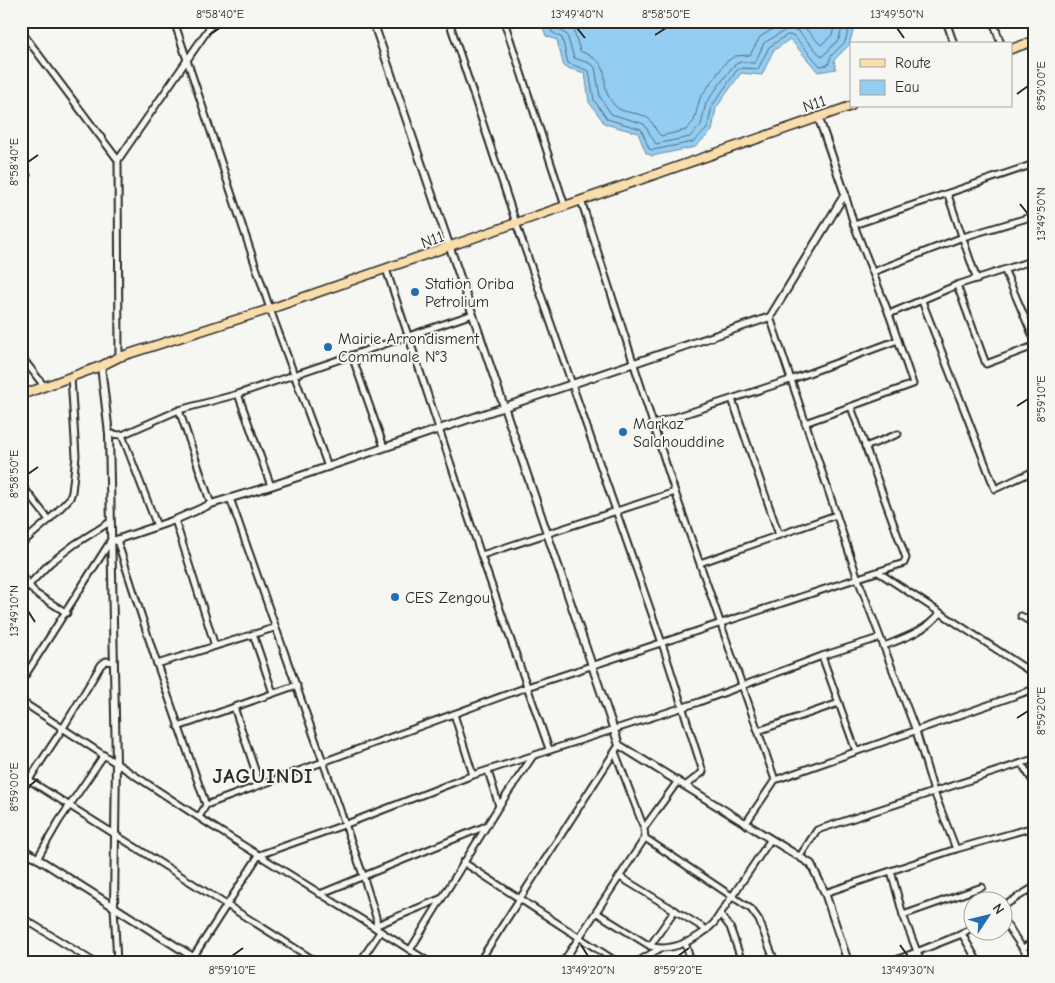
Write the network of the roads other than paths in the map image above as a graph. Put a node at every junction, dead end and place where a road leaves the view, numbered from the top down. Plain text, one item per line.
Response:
1 (174, 21) edge
2 (214, 21) edge
3 (373, 21) edge
4 (449, 21) edge
5 (504, 21) edge
6 (946, 21) edge
7 (993, 21) edge
8 (21, 31) edge
9 (1034, 41) edge
10 (953, 42) edge
11 (1000, 42) edge
12 (1012, 49) edge
13 (187, 60) junction
14 (850, 106) edge
15 (818, 116) junction
16 (118, 160) junction
17 (1034, 164) edge
18 (27, 174) dead end
19 (21, 180) edge
20 (845, 194) junction
21 (948, 195) junction
22 (581, 200) junction
23 (565, 206) junction
24 (1034, 216) edge
25 (516, 223) junction
26 (854, 225) junction
27 (963, 237) junction
28 (451, 247) junction
29 (1034, 260) edge
30 (386, 269) junction
31 (1006, 271) junction
32 (873, 272) junction
33 (977, 280) junction
34 (957, 285) junction
35 (922, 302) junction
36 (270, 309) junction
37 (473, 314) junction
38 (889, 314) junction
39 (770, 317) junction
40 (1033, 332) edge
41 (408, 336) junction
42 (1034, 339) edge
43 (898, 340) junction
44 (1034, 346) edge
45 (21, 356) edge
46 (352, 356) junction
47 (120, 357) junction
48 (634, 362) junction
49 (101, 366) junction
50 (296, 374) junction
51 (71, 377) junction
52 (790, 380) junction
53 (573, 383) junction
54 (44, 386) junction
55 (238, 394) junction
56 (21, 395) edge
57 (732, 400) junction
58 (505, 407) junction
59 (851, 407) junction
60 (179, 410) junction
61 (805, 423) junction
62 (654, 424) junction
63 (439, 428) junction
64 (109, 434) junction
65 (898, 434) dead end
66 (122, 435) junction
67 (384, 447) junction
68 (865, 447) junction
69 (328, 467) junction
70 (1034, 471) edge
71 (21, 484) edge
72 (271, 486) junction
73 (675, 492) junction
74 (230, 498) junction
75 (210, 504) junction
76 (617, 512) junction
77 (836, 515) junction
78 (49, 520) junction
79 (174, 520) junction
80 (110, 522) junction
81 (157, 526) junction
82 (548, 532) junction
83 (779, 535) junction
84 (114, 541) junction
85 (21, 544) edge
86 (482, 555) junction
87 (700, 563) junction
88 (878, 572) junction
89 (21, 574) edge
90 (858, 579) junction
91 (31, 585) junction
92 (21, 593) edge
93 (67, 613) junction
94 (940, 613) junction
95 (1021, 616) dead end
96 (722, 624) junction
97 (1034, 624) edge
98 (274, 628) junction
99 (253, 634) junction
100 (879, 638) junction
101 (662, 643) junction
102 (215, 646) junction
103 (884, 646) junction
104 (822, 656) junction
105 (114, 662) junction
106 (157, 664) junction
107 (594, 666) junction
108 (1034, 674) edge
109 (21, 682) edge
110 (297, 685) junction
111 (744, 686) junction
112 (528, 687) junction
113 (1034, 689) edge
114 (273, 693) junction
115 (21, 701) edge
116 (839, 703) junction
117 (234, 707) junction
118 (682, 707) junction
119 (454, 714) junction
120 (178, 727) junction
121 (63, 728) junction
122 (615, 730) junction
123 (758, 730) junction
124 (916, 731) junction
125 (620, 745) junction
126 (549, 749) junction
127 (856, 751) junction
128 (615, 752) junction
129 (104, 755) junction
130 (533, 756) junction
131 (1034, 759) edge
132 (116, 762) junction
133 (322, 763) junction
134 (1022, 764) junction
135 (488, 771) junction
136 (21, 775) edge
137 (473, 775) junction
138 (29, 780) junction
139 (775, 780) junction
140 (678, 781) junction
141 (1034, 783) edge
142 (260, 785) junction
143 (685, 786) junction
144 (21, 792) edge
145 (934, 792) junction
146 (206, 805) junction
147 (70, 806) junction
148 (499, 806) junction
149 (199, 817) junction
150 (746, 823) junction
151 (344, 826) junction
152 (487, 826) junction
153 (1034, 827) edge
154 (644, 828) junction
155 (116, 835) junction
156 (645, 838) junction
157 (771, 839) junction
158 (21, 848) edge
159 (956, 849) junction
160 (258, 855) junction
161 (800, 856) junction
162 (37, 858) junction
163 (463, 862) junction
164 (891, 871) junction
165 (363, 875) junction
166 (620, 877) junction
167 (982, 887) dead end
168 (1034, 888) edge
169 (825, 893) junction
170 (320, 894) junction
171 (732, 896) junction
172 (441, 899) junction
173 (521, 900) junction
174 (1012, 901) edge
175 (227, 906) junction
176 (114, 907) junction
177 (675, 910) junction
178 (597, 914) junction
179 (720, 914) junction
180 (903, 915) junction
181 (21, 917) edge
182 (378, 929) junction
183 (707, 930) junction
184 (1012, 932) edge
185 (962, 934) edge
186 (580, 938) junction
187 (965, 940) edge
188 (685, 942) junction
189 (1034, 942) edge
190 (650, 946) junction
191 (1023, 948) junction
192 (658, 949) junction
193 (410, 950) junction
194 (917, 952) junction
195 (192, 959) edge
196 (94, 962) edge
197 (117, 962) edge
198 (201, 962) edge
199 (317, 962) edge
200 (360, 962) edge
201 (429, 962) edge
202 (480, 962) edge
203 (563, 962) edge
204 (617, 962) edge
205 (637, 962) edge
206 (691, 962) edge
207 (742, 962) edge
208 (775, 962) edge
209 (848, 962) edge
210 (890, 962) edge
211 (921, 962) edge
212 (977, 962) edge
213 (1032, 962) edge

1 - 13 street
2 - 13 street
3 - 28 street
4 - 25 street
5 - 23 street
6 - 10 street
7 - 11 street
8 - 16 street
9 - 12 main road
13 - 16 street
13 - 36 street
14 - 15 main road, N11
15 - 20 street
15 - 22 main road, N11
16 - 47 street
17 - 21 street
18 - 19 street
20 - 26 street
20 - 39 street
21 - 26 street
21 - 27 street
22 - 23 main road, N11
22 - 48 street
23 - 25 main road, N11
24 - 27 street
25 - 28 main road, N11
25 - 53 street
26 - 32 street
27 - 32 street
27 - 33 street
28 - 30 main road, N11
28 - 37 street
29 - 31 street
30 - 36 main road, N11
30 - 41 street
31 - 33 street
31 - 40 street
32 - 38 street
33 - 34 street
34 - 35 street
34 - 44 street
35 - 38 street
35 - 70 street
36 - 47 main road, N11
36 - 50 street
37 - 41 street
37 - 58 street
38 - 43 street
39 - 48 street
39 - 52 street
40 - 42 street
41 - 46 street
41 - 63 street
43 - 52 street
43 - 59 street
45 - 54 street
46 - 50 street
46 - 67 street
47 - 49 main road, N11
48 - 53 street
48 - 62 street
49 - 51 main road, N11
49 - 64 street
50 - 55 street
50 - 69 street
51 - 54 main road, N11
51 - 78 street
52 - 57 street
52 - 61 street
53 - 58 street
53 - 76 street
54 - 56 main road, N11
55 - 60 street
55 - 72 street
57 - 62 street
57 - 83 street
58 - 63 street
58 - 82 street
59 - 61 street
59 - 68 street
60 - 66 street
60 - 75 street
61 - 77 street
62 - 73 street
63 - 67 street
63 - 86 street
64 - 66 street
64 - 80 street
65 - 68 street
66 - 81 street
67 - 69 street
68 - 88 street
69 - 72 street
71 - 78 street
72 - 74 street
73 - 76 street
73 - 87 street
74 - 75 street
74 - 98 street
75 - 79 street
76 - 82 street
76 - 101 street
77 - 83 street
77 - 90 street
78 - 85 street
79 - 81 street
79 - 102 street
80 - 84 street
80 - 91 street
81 - 84 street
82 - 86 street
82 - 107 street
83 - 87 street
84 - 93 street
84 - 105 street
84 - 106 street
86 - 112 street
87 - 96 street
88 - 90 street
88 - 94 street
89 - 91 street
90 - 96 street
90 - 100 street
91 - 92 street
91 - 93 street
93 - 109 street
94 - 103 street
94 - 108 street
95 - 97 street
96 - 101 street
96 - 111 street
98 - 99 street
98 - 110 street
99 - 102 street
99 - 114 street
100 - 103 street
100 - 104 street
101 - 107 street
101 - 118 street
102 - 106 street
103 - 124 street
104 - 111 street
104 - 116 street
105 - 121 street
105 - 132 street
106 - 120 street
107 - 112 street
107 - 122 street
110 - 114 street
110 - 133 street
111 - 118 street
111 - 123 street
112 - 119 street
112 - 126 street
113 - 124 street
114 - 117 street
115 - 121 street
116 - 123 street
116 - 127 street
117 - 120 street
117 - 142 street
118 - 122 street
118 - 143 street
119 - 133 street
119 - 137 street
120 - 146 street
121 - 129 street
121 - 138 street
122 - 125 street
122 - 126 street
123 - 139 street
124 - 127 street
124 - 145 street
125 - 128 street
125 - 140 street
126 - 130 street
127 - 139 street
128 - 154 street
128 - 173 street
129 - 132 street
129 - 147 street
130 - 135 street
130 - 148 street
131 - 134 street
132 - 149 street
132 - 155 street
133 - 142 street
133 - 151 street
134 - 141 street
134 - 145 street
135 - 137 street
135 - 148 street
136 - 138 street
137 - 151 street
138 - 144 street
138 - 147 street
139 - 150 street
140 - 143 street
140 - 154 street
142 - 146 street
143 - 150 street
145 - 159 street
145 - 161 street
146 - 149 street
147 - 155 street
147 - 162 street
148 - 152 street
149 - 160 street
150 - 157 street
151 - 160 street
151 - 165 street
152 - 163 street
152 - 165 street
153 - 159 street
154 - 156 street
155 - 175 street
155 - 176 street
156 - 166 street
156 - 171 street
157 - 161 street
157 - 171 street
158 - 162 street
159 - 164 street
160 - 170 street
160 - 175 street
161 - 169 street
162 - 176 street
163 - 172 street
163 - 173 street
164 - 169 street
164 - 180 street
165 - 170 street
165 - 182 street
166 - 177 street
166 - 178 street
167 - 180 street
168 - 174 street
169 - 209 street
170 - 182 street
171 - 179 street
171 - 208 street
172 - 182 street
172 - 193 street
173 - 186 street
173 - 202 street
175 - 195 street
175 - 199 street
176 - 195 street
176 - 197 street
177 - 183 street
177 - 190 street
178 - 186 street
178 - 190 street
179 - 183 street
179 - 207 street
180 - 194 street
181 - 196 street
182 - 193 street
182 - 200 street
183 - 188 street
184 - 191 street
185 - 194 street
186 - 203 street
186 - 204 street
187 - 212 street
188 - 192 street
188 - 206 street
189 - 191 street
190 - 192 street
191 - 213 street
192 - 205 street
193 - 201 street
194 - 210 street
194 - 211 street
195 - 198 street

